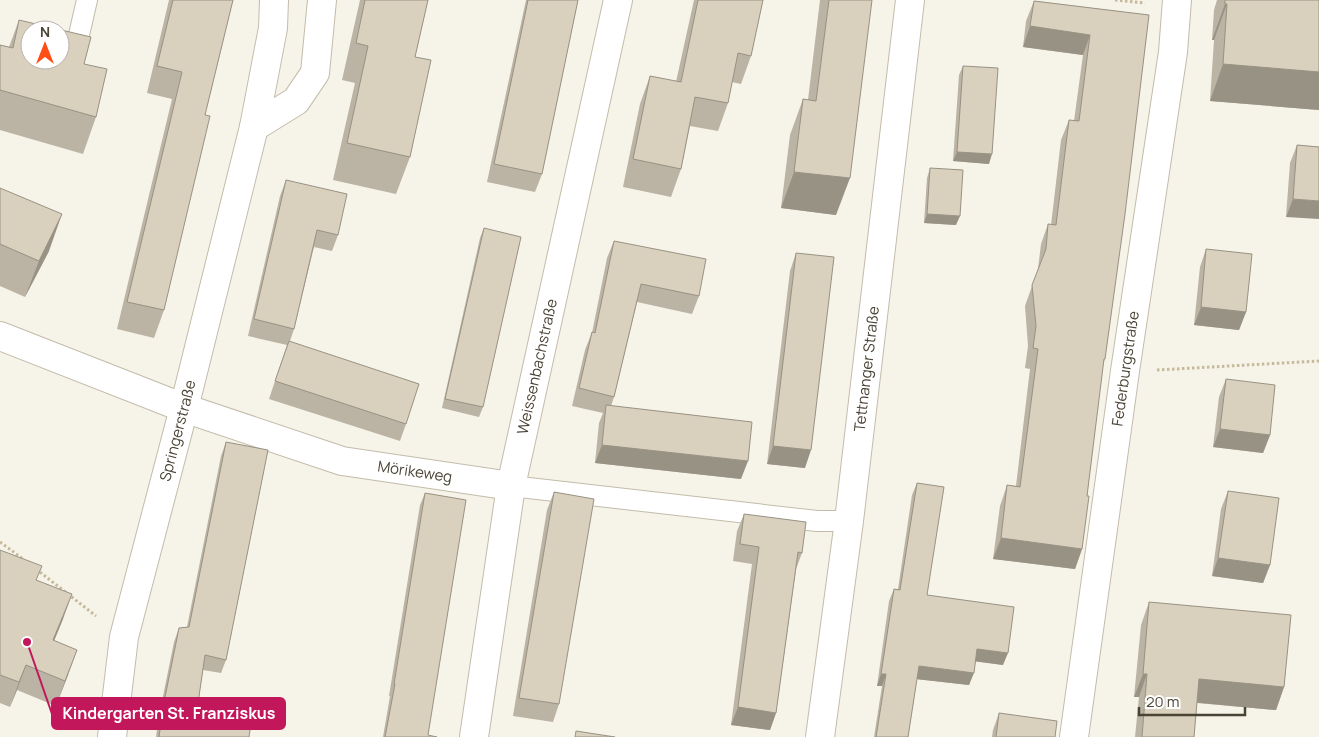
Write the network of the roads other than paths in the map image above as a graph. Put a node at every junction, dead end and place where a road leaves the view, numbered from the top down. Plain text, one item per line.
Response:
1 (87, 0) edge
2 (274, 0) edge
3 (322, 0) edge
4 (618, 0) edge
5 (910, 0) edge
6 (1177, 0) edge
7 (76, 48) edge
8 (254, 127) junction
9 (0, 336) edge
10 (184, 408) junction
11 (511, 486) junction
12 (849, 521) junction
13 (112, 737) edge
14 (474, 737) edge
15 (820, 737) edge
16 (1074, 737) edge

1 - 7 lane
2 - 8 street, Springerstraße
3 - 8 street
4 - 11 street, Weissenbachstraße
5 - 12 street, Tettnanger Straße
6 - 16 street, Federburgstraße
8 - 10 street, Springerstraße
9 - 10 street, Mörikeweg
10 - 11 street, Mörikeweg
10 - 13 street, Springerstraße
11 - 12 lane, Mörikeweg
11 - 14 street, Weissenbachstraße
12 - 15 street, Tettnanger Straße

